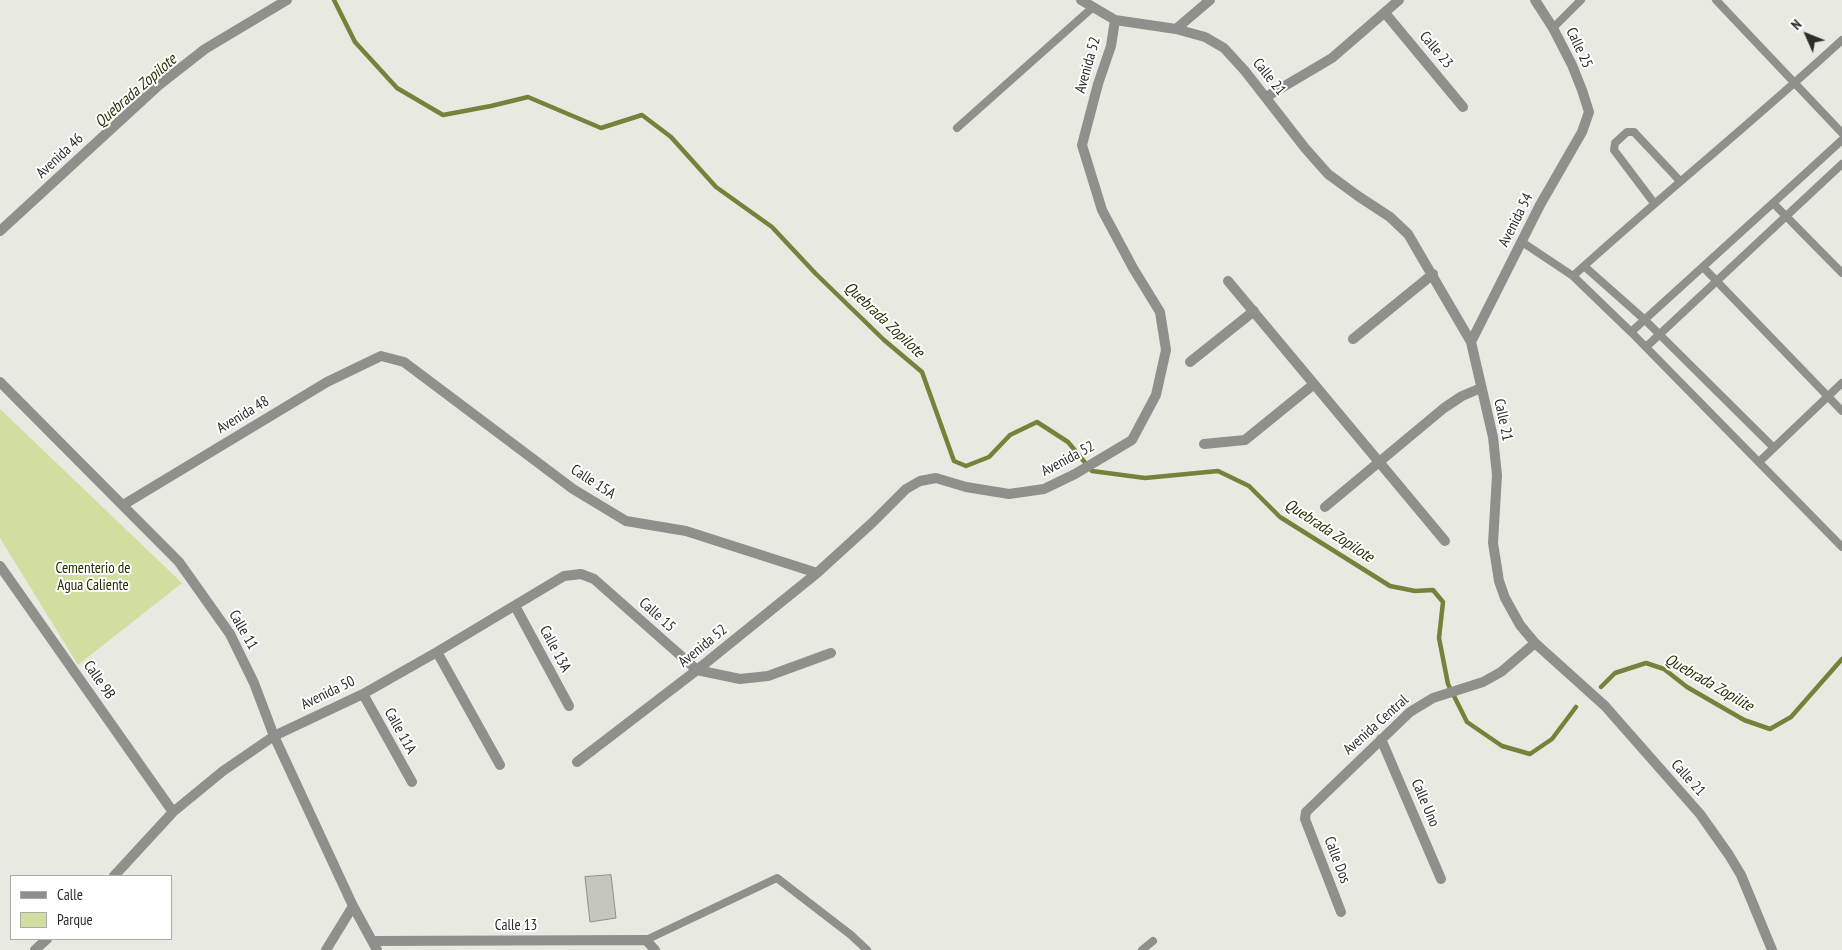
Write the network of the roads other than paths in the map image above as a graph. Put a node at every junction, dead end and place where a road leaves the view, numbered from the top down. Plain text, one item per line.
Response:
1 (287, 0) edge
2 (1080, 0) edge
3 (1210, 0) edge
4 (1399, 0) edge
5 (1535, 0) edge
6 (1581, 0) edge
7 (1716, 0) edge
8 (1092, 8) junction
9 (1385, 13) junction
10 (1115, 20) junction
11 (1553, 28) junction
12 (1176, 29) junction
13 (1842, 40) edge
14 (1794, 84) junction
15 (1266, 97) junction
16 (1464, 107) dead end
17 (1588, 112) joint
18 (957, 128) dead end
19 (1842, 132) edge
20 (1842, 140) edge
21 (1842, 164) edge
22 (1680, 181) junction
23 (1654, 202) junction
24 (1773, 203) junction
25 (1786, 216) junction
26 (0, 231) edge
27 (1522, 242) junction
28 (1584, 266) junction
29 (1703, 267) junction
30 (1842, 273) edge
31 (1432, 274) junction
32 (1573, 276) junction
33 (1228, 281) dead end
34 (1716, 281) junction
35 (1254, 311) junction
36 (1645, 320) junction
37 (1631, 332) junction
38 (1660, 335) junction
39 (1353, 340) dead end
40 (1471, 342) junction
41 (1646, 348) junction
42 (381, 356) joint
43 (1190, 362) dead end
44 (0, 382) edge
45 (1842, 383) edge
46 (1314, 384) junction
47 (1481, 388) junction
48 (1829, 397) junction
49 (1842, 410) edge
50 (1204, 444) dead end
51 (1774, 448) junction
52 (1379, 462) junction
53 (1759, 462) junction
54 (123, 506) junction
55 (1325, 507) dead end
56 (1445, 541) dead end
57 (1842, 547) edge
58 (0, 566) edge
59 (817, 573) junction
60 (580, 574) joint
61 (515, 606) junction
62 (1535, 643) junction
63 (437, 652) junction
64 (831, 653) dead end
65 (697, 670) junction
66 (363, 694) junction
67 (569, 706) dead end
68 (274, 736) junction
69 (1381, 739) junction
70 (577, 762) dead end
71 (500, 765) dead end
72 (412, 782) dead end
73 (173, 812) junction
74 (1305, 819) joint
75 (115, 875) edge
76 (1441, 880) dead end
77 (353, 906) junction
78 (1341, 912) dead end
79 (46, 940) edge
80 (646, 940) junction
81 (1153, 941) dead end
82 (375, 946) edge
83 (35, 950) edge
84 (326, 950) edge
85 (655, 950) edge
86 (867, 950) edge
87 (1142, 950) edge
88 (1772, 950) edge

1 - 26 street, Avenida 46
2 - 8 street, Calle 21
3 - 12 street
4 - 9 street
5 - 11 street, Calle 25
6 - 11 lane
7 - 14 lane
8 - 10 street, Calle 21
8 - 18 lane
9 - 15 street
9 - 16 street, Calle 23
10 - 12 street, Calle 21
10 - 59 street, Avenida 52
11 - 17 street, Calle 25
12 - 15 street, Calle 21
13 - 14 lane
14 - 19 lane
14 - 22 lane
15 - 31 street, Calle 21
17 - 27 street, Avenida 54
20 - 24 lane
21 - 25 lane
22 - 23 lane
22 - 23 lane
23 - 28 lane
24 - 25 lane
24 - 29 lane
25 - 30 lane
25 - 34 lane
27 - 32 lane
27 - 40 street, Avenida 54
28 - 32 lane
28 - 36 lane
29 - 34 lane
29 - 36 lane
31 - 39 street
31 - 40 street, Calle 21
32 - 37 lane
33 - 35 street
34 - 38 lane
34 - 48 lane
35 - 43 street
35 - 46 street
36 - 37 lane
36 - 38 lane
37 - 41 lane
38 - 41 lane
38 - 51 lane
40 - 47 street, Calle 21
41 - 53 lane
42 - 54 street, Avenida 48
42 - 59 street, Calle 15A
44 - 54 street, Calle 11
45 - 48 lane
46 - 50 street
46 - 52 street
47 - 52 street
47 - 62 street, Calle 21
48 - 49 lane
48 - 51 lane
51 - 53 lane
52 - 55 street
52 - 56 street
53 - 57 lane
54 - 68 street, Calle 11
58 - 73 street, Calle 9B
59 - 65 street, Avenida 52
60 - 61 street, Avenida 50
60 - 65 street, Calle 15
61 - 63 street, Avenida 50
61 - 67 street, Calle 13A
62 - 69 street, Avenida Central
62 - 88 street, Calle 21
63 - 66 street, Avenida 50
63 - 71 street
64 - 65 street, Calle 15
65 - 70 street, Avenida 52
66 - 68 street, Avenida 50
66 - 72 street, Calle 11A
68 - 73 street, Avenida 50
68 - 77 street, Calle 11
69 - 74 street, Avenida Central
69 - 76 street, Calle Uno
73 - 75 street, Avenida 50
74 - 78 street, Calle Dos
77 - 82 street, Calle 11
77 - 84 street
79 - 83 street
80 - 82 street, Calle 13
80 - 85 street
80 - 86 lane
81 - 87 lane

